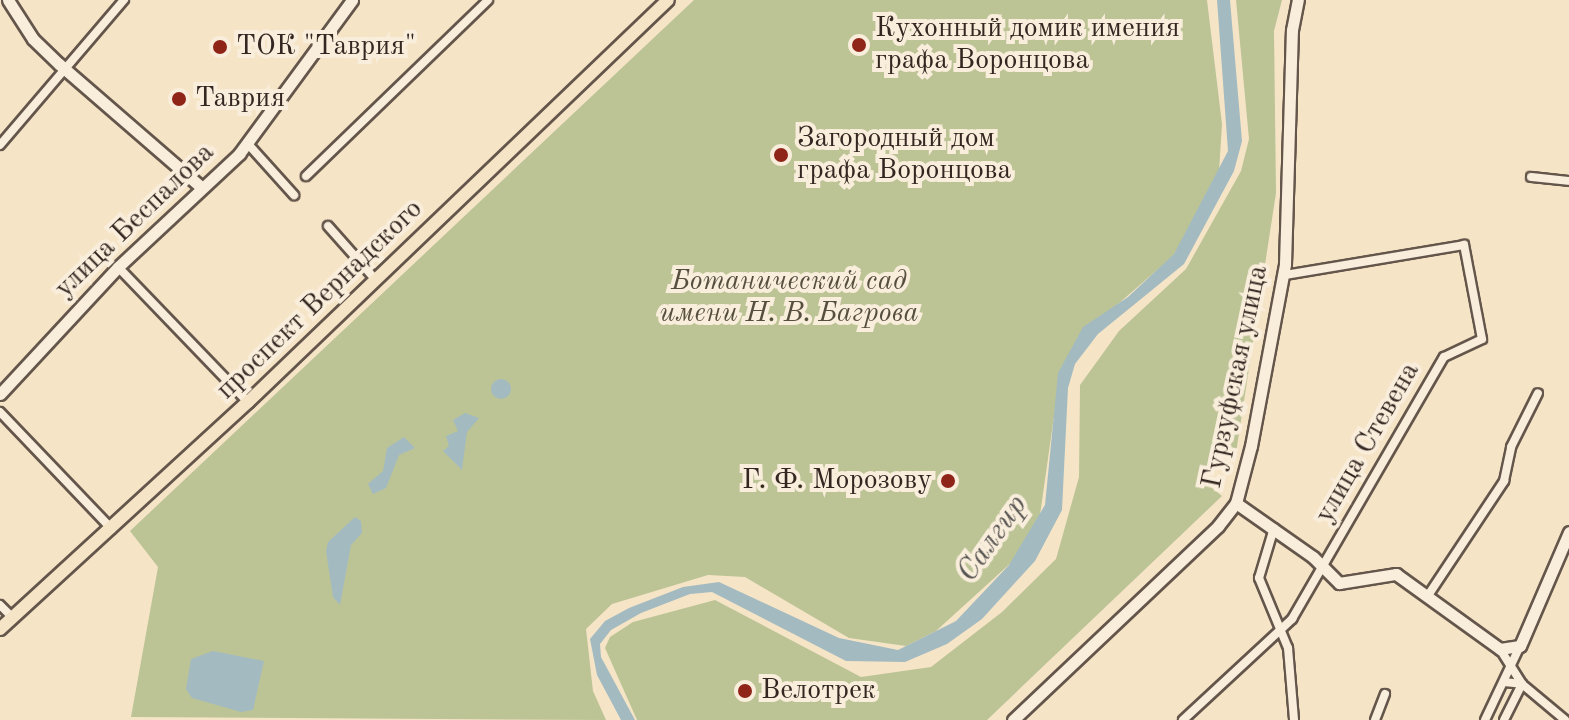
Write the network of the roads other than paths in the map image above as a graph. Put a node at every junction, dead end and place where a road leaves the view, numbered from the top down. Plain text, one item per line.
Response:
1 (8, 0) edge
2 (124, 0) edge
3 (352, 0) edge
4 (488, 0) edge
5 (668, 0) edge
6 (1298, 0) edge
7 (65, 70) junction
8 (248, 144) junction
9 (0, 145) edge
10 (306, 176) dead end
11 (1531, 177) dead end
12 (1569, 181) edge
13 (202, 188) junction
14 (294, 195) dead end
15 (328, 226) dead end
16 (118, 267) junction
17 (1284, 275) junction
18 (376, 280) junction
19 (1538, 393) dead end
20 (0, 394) edge
21 (248, 402) junction
22 (0, 412) edge
23 (1236, 503) junction
24 (1274, 528) junction
25 (112, 529) junction
26 (1569, 532) edge
27 (1321, 566) junction
28 (1429, 594) junction
29 (0, 605) edge
30 (13, 618) junction
31 (0, 629) edge
32 (1279, 629) junction
33 (1520, 646) junction
34 (1500, 649) junction
35 (1511, 666) junction
36 (1504, 682) junction
37 (1522, 684) junction
38 (1385, 694) dead end
39 (1013, 720) edge
40 (1183, 720) edge
41 (1294, 720) edge
42 (1375, 720) edge
43 (1485, 720) edge
44 (1504, 720) edge
45 (1565, 720) edge

1 - 7 main road
2 - 7 street
3 - 8 main road, улица Беспалова
4 - 10 street
5 - 18 main road, проспект Вернадского
6 - 17 main road, Гурзуфская улица
7 - 9 street
7 - 13 main road
8 - 13 main road, улица Беспалова
8 - 14 street
11 - 12 street
13 - 16 main road, улица Беспалова
15 - 18 street
16 - 20 main road, улица Беспалова
16 - 21 street
17 - 23 main road, Гурзуфская улица
17 - 27 street, улица Стевена
18 - 21 main road, проспект Вернадского
19 - 28 street
21 - 25 main road, проспект Вернадского
22 - 25 street
23 - 24 main road
23 - 39 main road, Гурзуфская улица
24 - 27 main road
24 - 32 street
25 - 30 main road, проспект Вернадского
26 - 33 main road
27 - 28 main road
27 - 32 street, улица Стевена
28 - 34 main road
29 - 30 street
30 - 31 main road, проспект Вернадского
32 - 40 street, улица Стевена
32 - 41 street
33 - 34 main road
33 - 35 street
34 - 35 street
35 - 36 street
35 - 37 street
36 - 37 street
36 - 43 street
37 - 44 street
37 - 45 street
38 - 42 street

